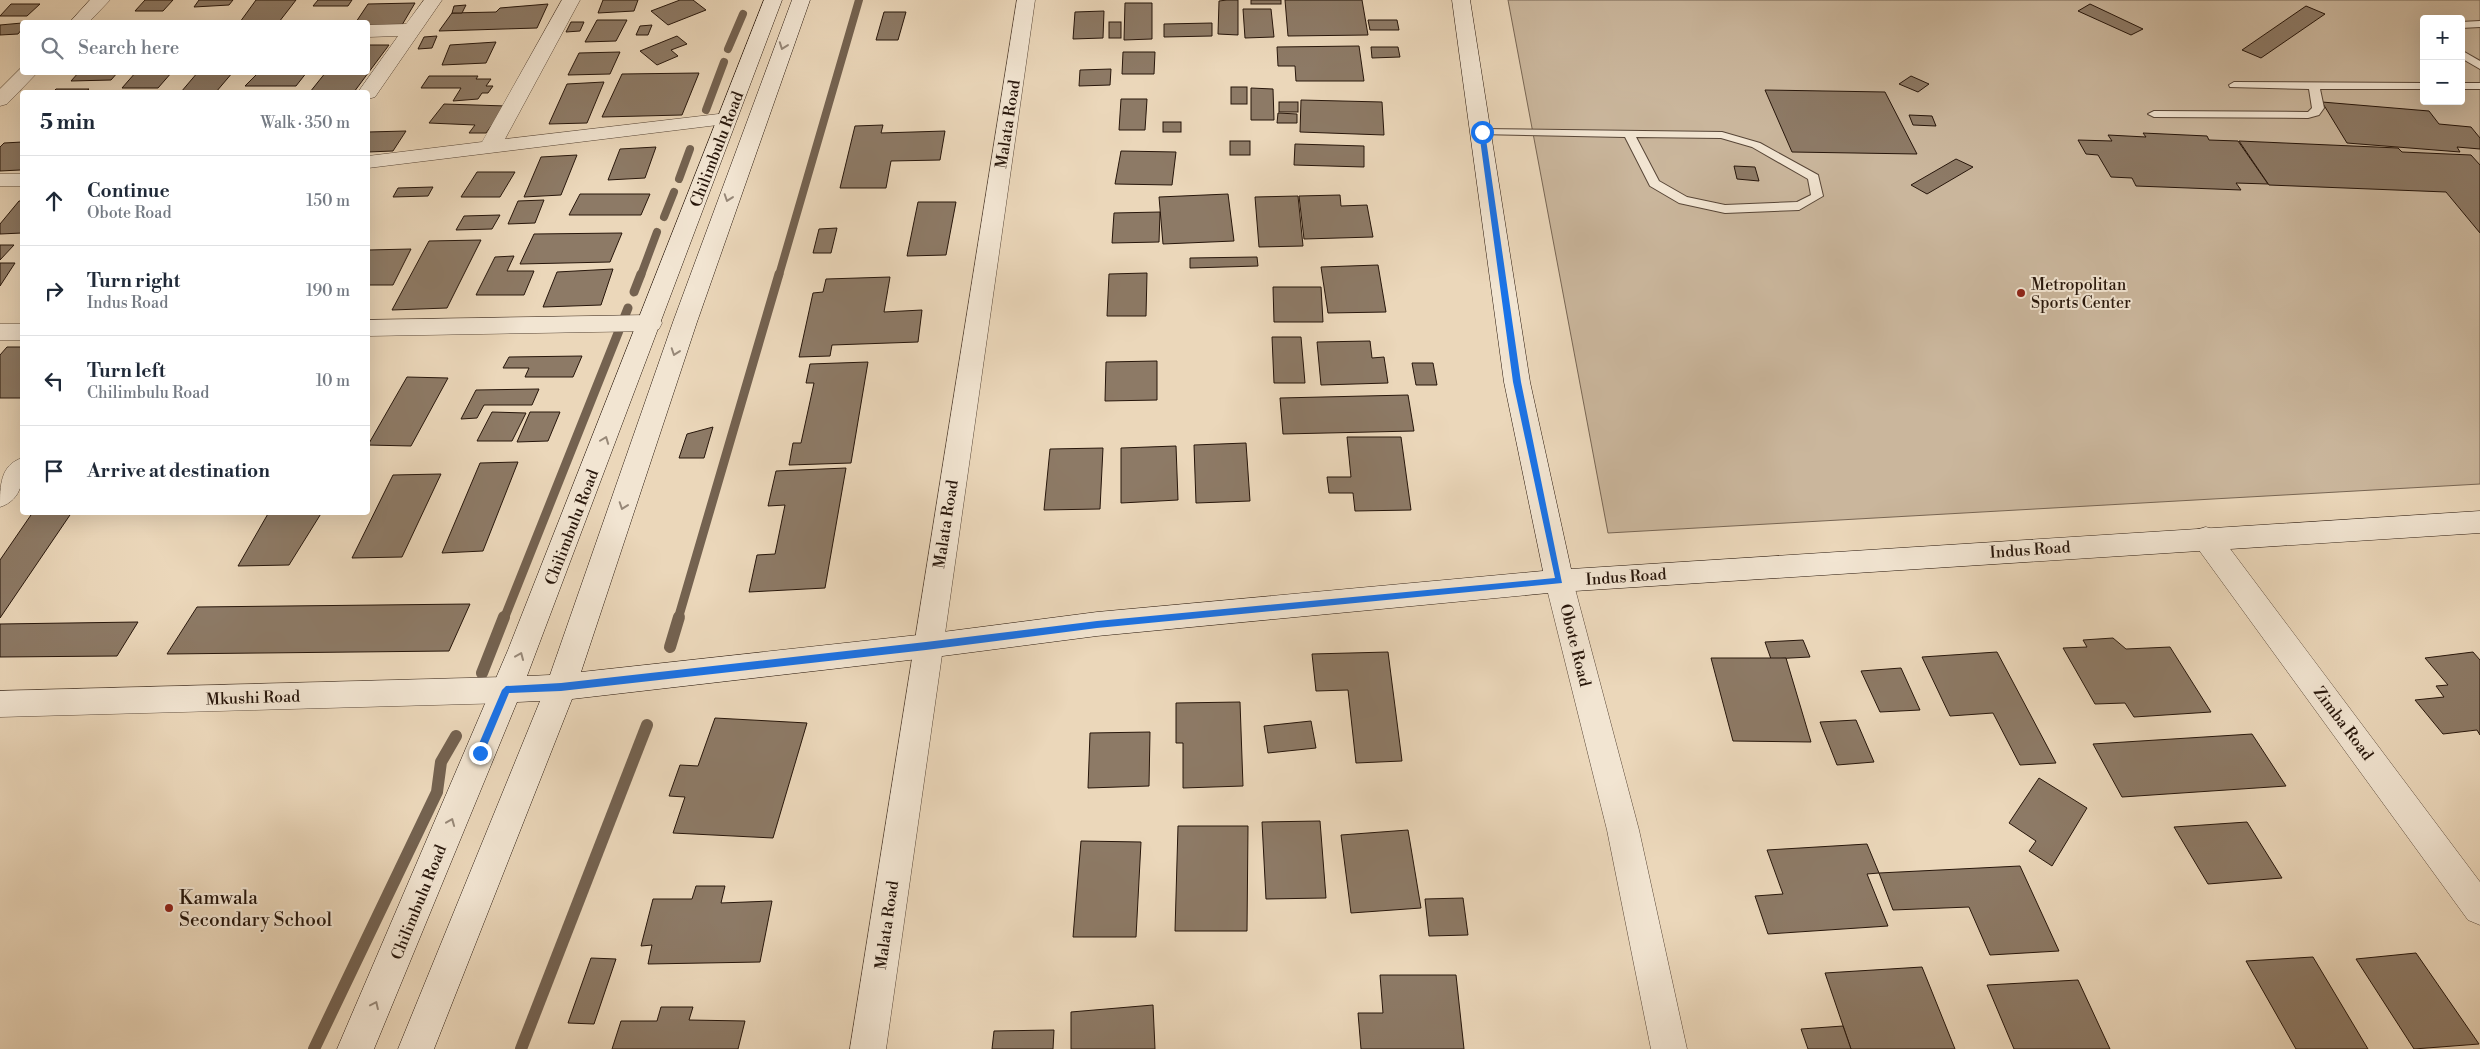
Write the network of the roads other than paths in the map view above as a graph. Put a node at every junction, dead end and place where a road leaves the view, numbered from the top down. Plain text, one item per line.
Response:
1 (101, 0) edge
2 (433, 0) edge
3 (571, 0) edge
4 (773, 0) edge
5 (801, 0) edge
6 (1026, 0) edge
7 (1461, 0) edge
8 (81, 20) edge
9 (2480, 24) edge
10 (2465, 25) edge
11 (412, 30) junction
12 (370, 31) edge
13 (2465, 56) edge
14 (2477, 63) edge
15 (25, 75) edge
16 (2234, 85) dead end
17 (2314, 85) junction
18 (2420, 86) edge
19 (2465, 86) edge
20 (2480, 86) edge
21 (370, 90) edge
22 (0, 100) edge
23 (2154, 114) dead end
24 (727, 118) junction
25 (1482, 132) junction
26 (1629, 134) junction
27 (490, 147) junction
28 (370, 162) edge
29 (0, 180) edge
30 (20, 180) edge
31 (650, 322) junction
32 (370, 328) edge
33 (0, 332) edge
34 (20, 332) edge
35 (20, 471) edge
36 (0, 497) edge
37 (2480, 522) edge
38 (2206, 538) junction
39 (1559, 580) junction
40 (926, 646) junction
41 (561, 687) junction
42 (506, 690) junction
43 (0, 704) edge
44 (2480, 909) edge
45 (355, 1049) edge
46 (416, 1049) edge
47 (868, 1049) edge
48 (1669, 1049) edge

1 - 8 street
2 - 11 street
3 - 27 street
4 - 24 street, Chilimbulu Road
5 -> 41 street, Chilimbulu Road
6 - 40 street, Malata Road
7 - 25 street, Obote Road
9 - 10 lane
11 - 12 street
11 - 21 street
13 - 14 lane
15 - 22 street
16 - 17 lane
17 - 18 lane
17 - 23 lane
19 - 20 lane
24 - 27 street
24 - 31 street, Chilimbulu Road
25 - 26 lane
25 - 39 street, Obote Road
26 - 26 lane
27 - 28 street
29 - 30 street
31 - 32 street
42 -> 31 street, Chilimbulu Road
33 - 34 street
35 - 36 street
37 - 38 street, Indus Road
38 - 39 street, Indus Road
38 - 44 street, Zimba Road
39 - 40 street, Indus Road
39 - 48 street, Obote Road
40 - 41 street, Indus Road
40 - 47 street, Malata Road
41 - 42 street, Indus Road
41 - 46 street, Chilimbulu Road
42 - 43 street, Mkushi Road
45 -> 42 street, Chilimbulu Road

